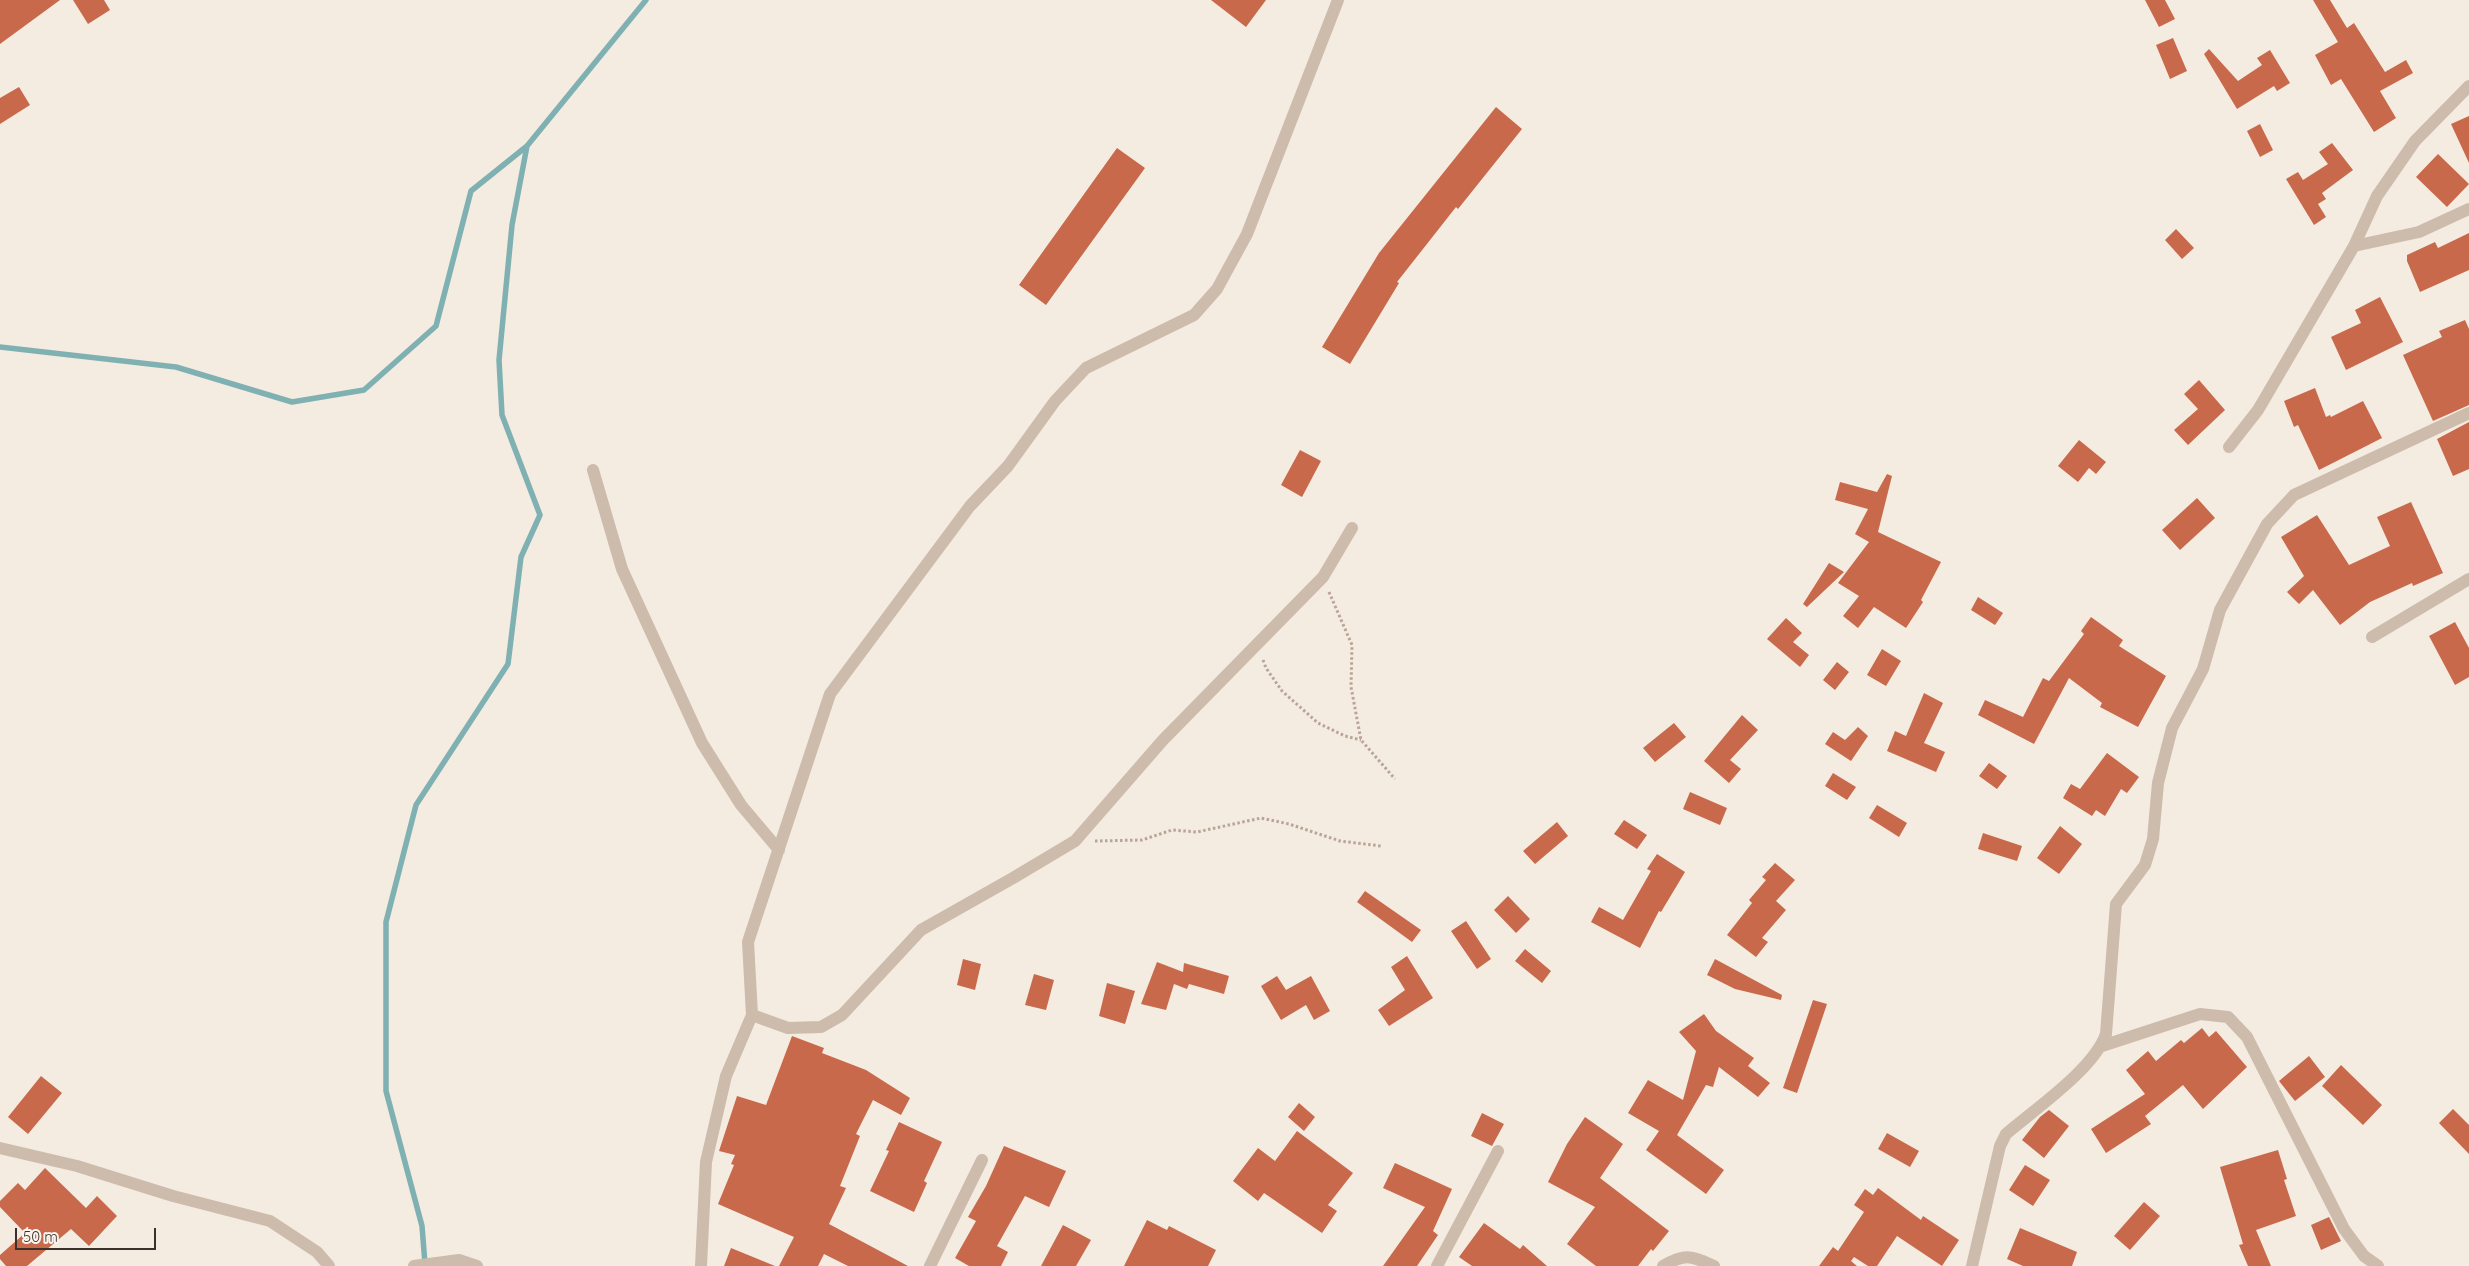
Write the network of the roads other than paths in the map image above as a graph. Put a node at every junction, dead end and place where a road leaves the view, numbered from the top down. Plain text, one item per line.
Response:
1 (1338, 0) edge
2 (2469, 86) edge
3 (2469, 209) edge
4 (2354, 246) junction
5 (2469, 413) edge
6 (2229, 448) dead end
7 (593, 470) dead end
8 (1352, 528) dead end
9 (2469, 579) edge
10 (2372, 637) dead end
11 (779, 850) junction
12 (752, 1015) junction
13 (2102, 1046) junction
14 (0, 1148) edge
15 (1498, 1151) dead end
16 (982, 1160) dead end
17 (329, 1266) edge
18 (414, 1266) edge
19 (477, 1266) edge
20 (701, 1266) edge
21 (930, 1266) edge
22 (1437, 1266) edge
23 (1663, 1266) edge
24 (1714, 1266) edge
25 (1972, 1266) edge
26 (2378, 1266) edge

1 - 11 street
2 - 4 street
3 - 4 street
4 - 6 street
5 - 13 street
7 - 11 street
8 - 12 street
9 - 10 street
11 - 12 street
12 - 20 street
13 - 25 street
13 - 26 street
14 - 17 street
15 - 22 street
16 - 21 street
18 - 19 street
23 - 24 street

